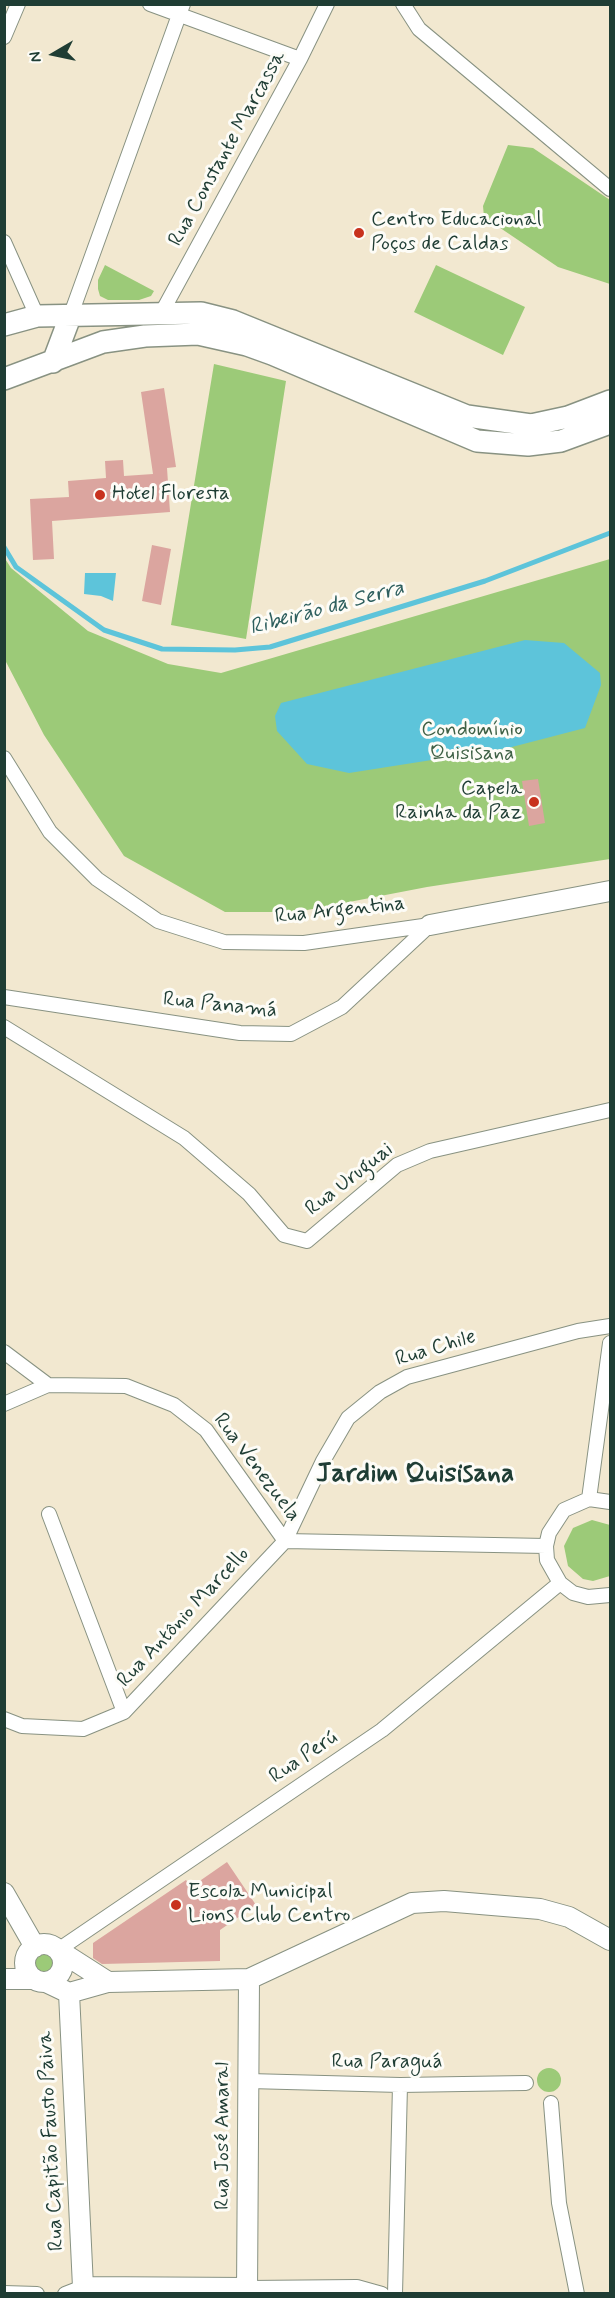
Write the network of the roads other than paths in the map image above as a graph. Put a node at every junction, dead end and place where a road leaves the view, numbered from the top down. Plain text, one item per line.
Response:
1 (18, 4) edge
2 (150, 4) edge
3 (327, 4) edge
4 (403, 4) edge
5 (181, 10) edge
6 (4, 37) edge
7 (300, 60) junction
8 (610, 189) edge
9 (4, 242) edge
10 (162, 312) junction
11 (37, 316) junction
12 (70, 317) junction
13 (4, 326) edge
14 (53, 362) junction
15 (4, 379) edge
16 (610, 401) edge
17 (610, 423) edge
18 (4, 758) edge
19 (610, 891) edge
20 (430, 925) junction
21 (4, 997) edge
22 (4, 1027) edge
23 (610, 1110) edge
24 (610, 1326) edge
25 (610, 1343) edge
26 (4, 1352) edge
27 (48, 1385) junction
28 (4, 1404) edge
29 (589, 1499) junction
30 (610, 1502) edge
31 (49, 1514) dead end
32 (285, 1541) junction
33 (546, 1546) junction
34 (560, 1583) junction
35 (610, 1595) edge
36 (124, 1712) junction
37 (4, 1719) edge
38 (4, 1893) edge
39 (610, 1940) edge
40 (35, 1947) junction
41 (58, 1950) junction
42 (4, 1979) edge
43 (249, 1979) junction
44 (40, 1981) junction
45 (108, 1982) junction
46 (69, 1992) junction
47 (249, 2081) junction
48 (526, 2083) dead end
49 (400, 2085) junction
50 (551, 2103) dead end
51 (74, 2290) edge
52 (247, 2290) edge
53 (4, 2293) edge
54 (37, 2294) edge
55 (382, 2294) edge
56 (395, 2294) edge
57 (577, 2294) edge

1 - 6 street
2 - 5 street
3 - 7 street, Rua Constante Marcassa
4 - 8 street
5 - 7 street
5 - 12 street
7 - 10 street, Rua Constante Marcassa
9 - 11 street
10 - 12 main road
10 - 16 main road
11 - 12 main road
11 - 13 main road
12 - 14 main road
14 - 15 main road
14 - 17 main road
18 - 20 street, Rua Argentina
19 - 20 street, Rua Argentina
20 - 21 street, Rua Panamá
22 - 23 street, Rua Uruguai
24 - 32 street, Rua Chile
25 - 29 street
26 - 27 street
27 - 28 street
27 - 32 street, Rua Venezuela
29 - 30 street
29 - 33 street
31 - 36 street
32 - 33 street, Rua Venezuela
32 - 36 street, Rua Antônio Marcello
33 - 34 street
34 - 35 street
34 - 41 street, Rua Perú
36 - 37 street, Rua Antônio Marcello
38 - 40 street
39 - 43 street
40 - 41 street
40 - 44 street
41 - 44 street
41 - 45 street
42 - 44 street
43 - 45 street
43 - 47 street, Rua José Amaral
44 - 46 street
45 - 46 street
46 - 51 street, Rua Capitão Fausto Paiva
47 - 49 street, Rua Paraguá
47 - 52 street, Rua José Amaral
48 - 49 street, Rua Paraguá
49 - 56 street
50 - 57 street
51 - 52 street
52 - 55 street
53 - 54 street

